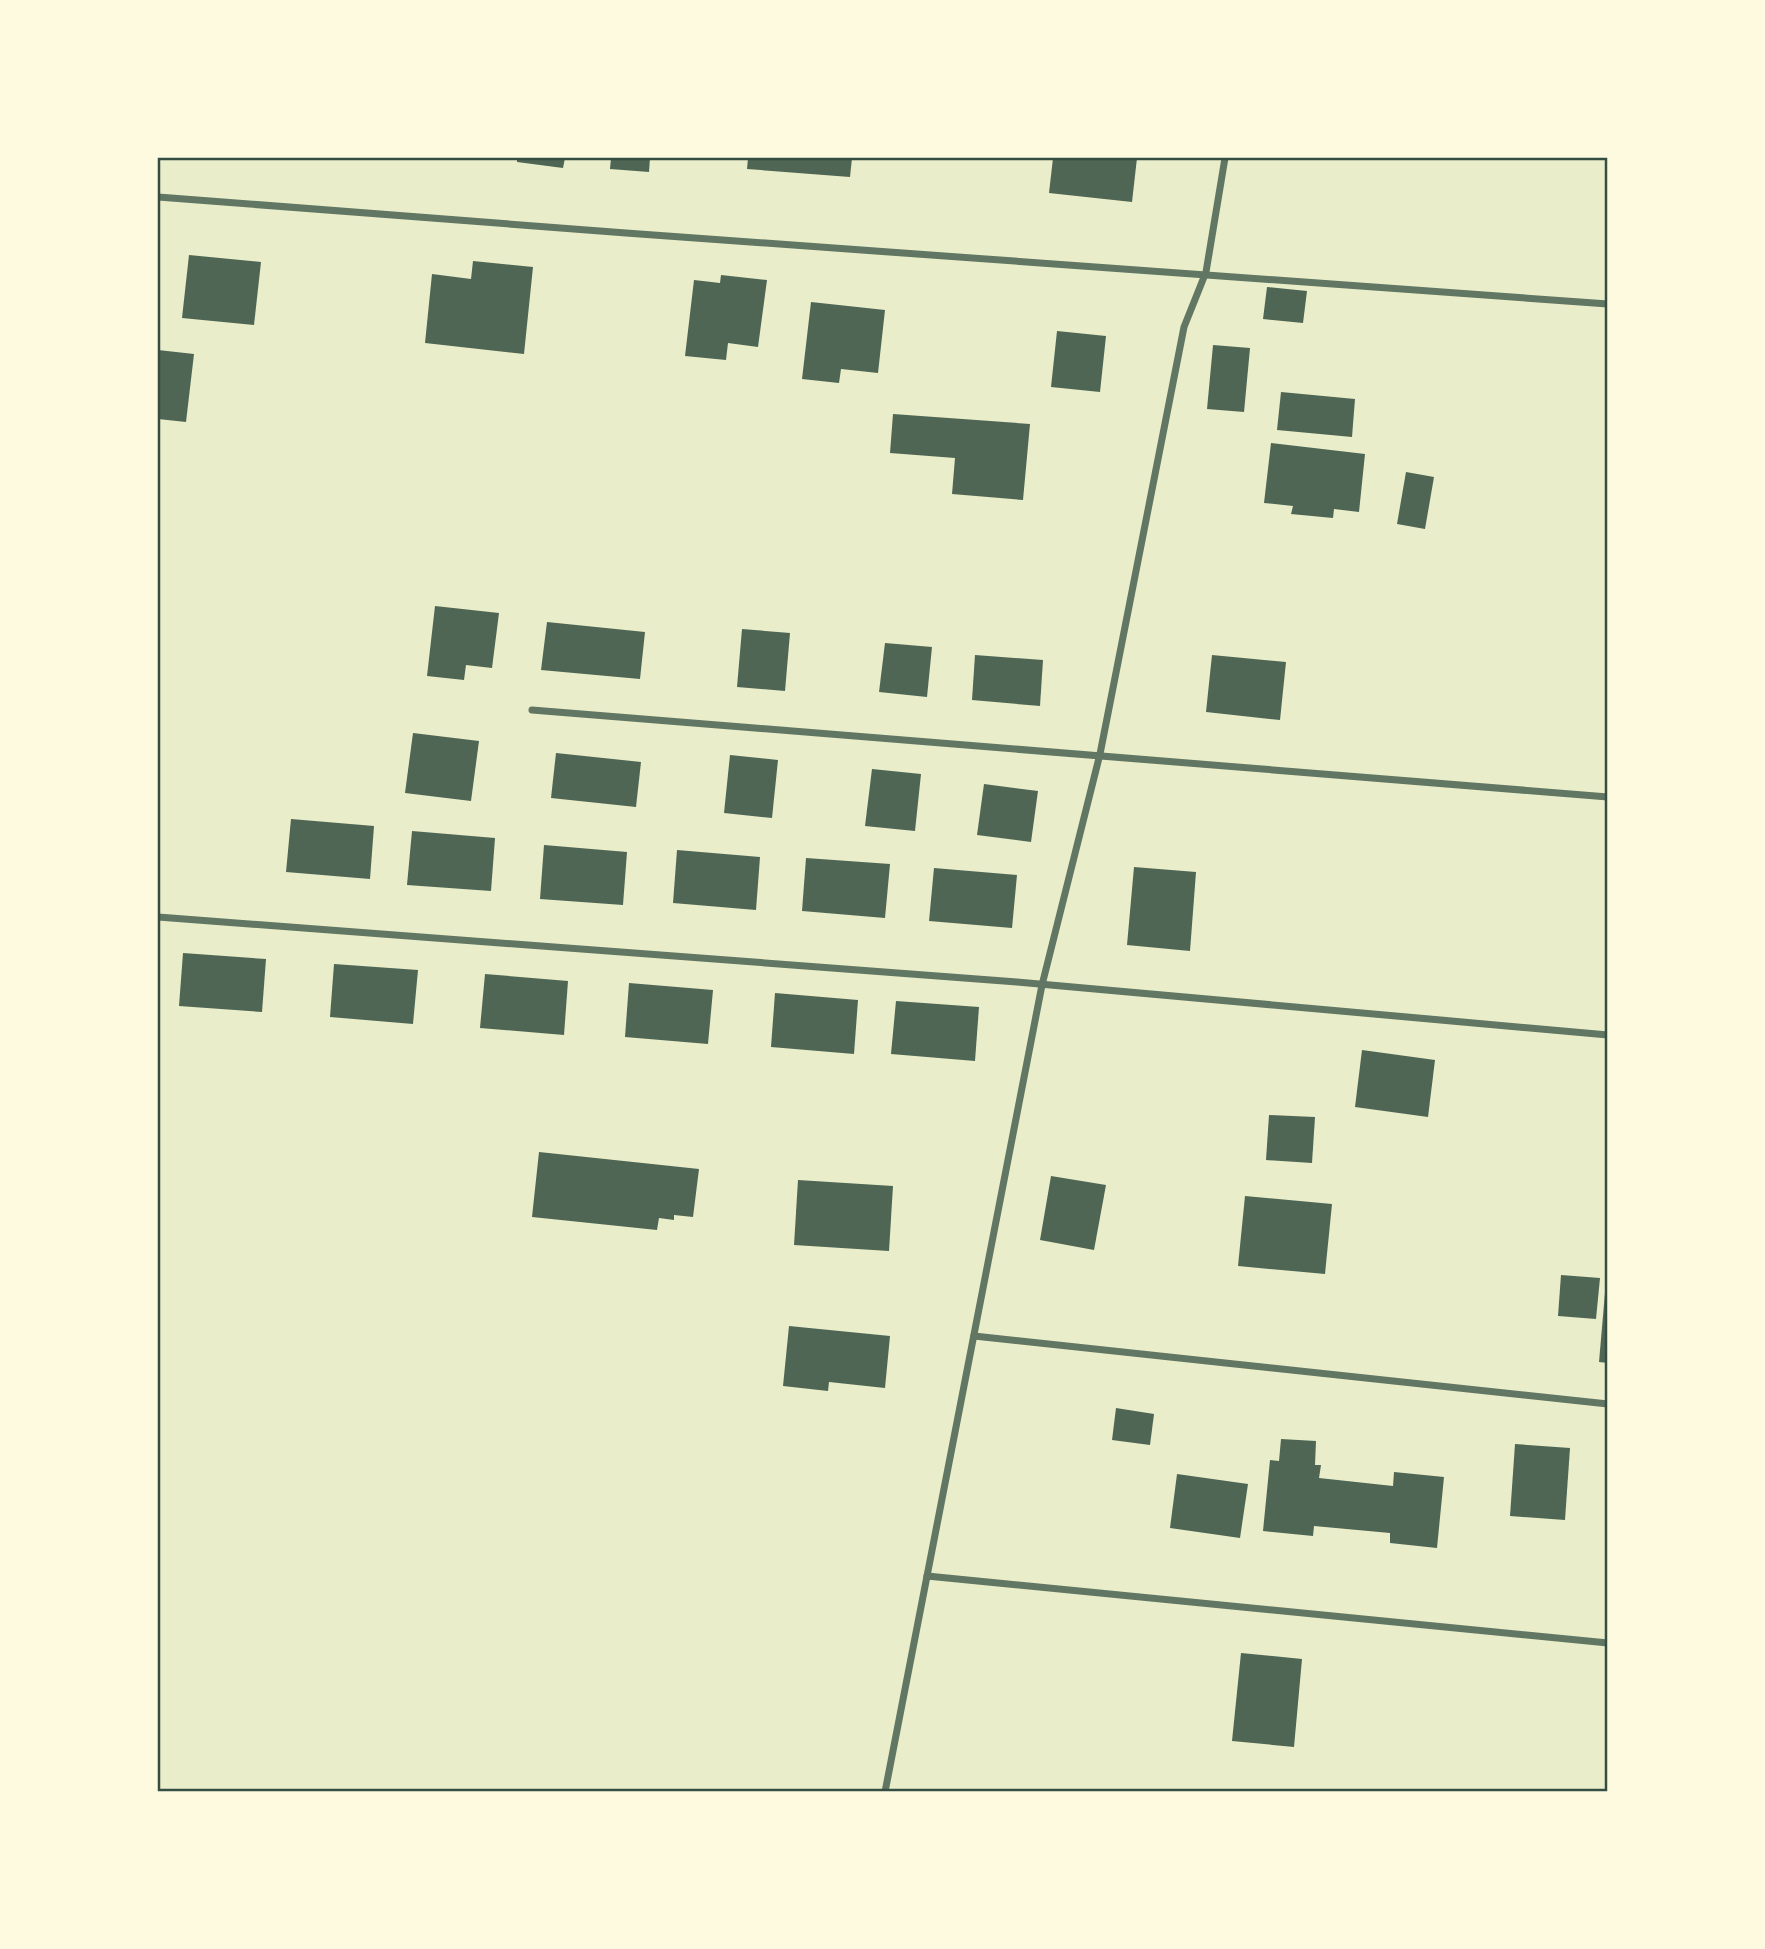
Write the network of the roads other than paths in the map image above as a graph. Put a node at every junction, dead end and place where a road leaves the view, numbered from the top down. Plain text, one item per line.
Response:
1 (1225, 158) edge
2 (158, 197) edge
3 (1206, 272) junction
4 (1608, 304) edge
5 (532, 710) dead end
6 (1100, 754) junction
7 (1608, 797) edge
8 (158, 918) edge
9 (1042, 985) junction
10 (1608, 1035) edge
11 (974, 1336) junction
12 (1608, 1404) edge
13 (928, 1576) junction
14 (1608, 1643) edge
15 (885, 1791) edge

1 - 3 street
2 - 3 street
3 - 4 street
3 - 6 street
5 - 6 street
6 - 7 street
6 - 9 street
8 - 9 street
9 - 10 street
9 - 11 street
11 - 12 street
11 - 13 street
13 - 14 street
13 - 15 street

